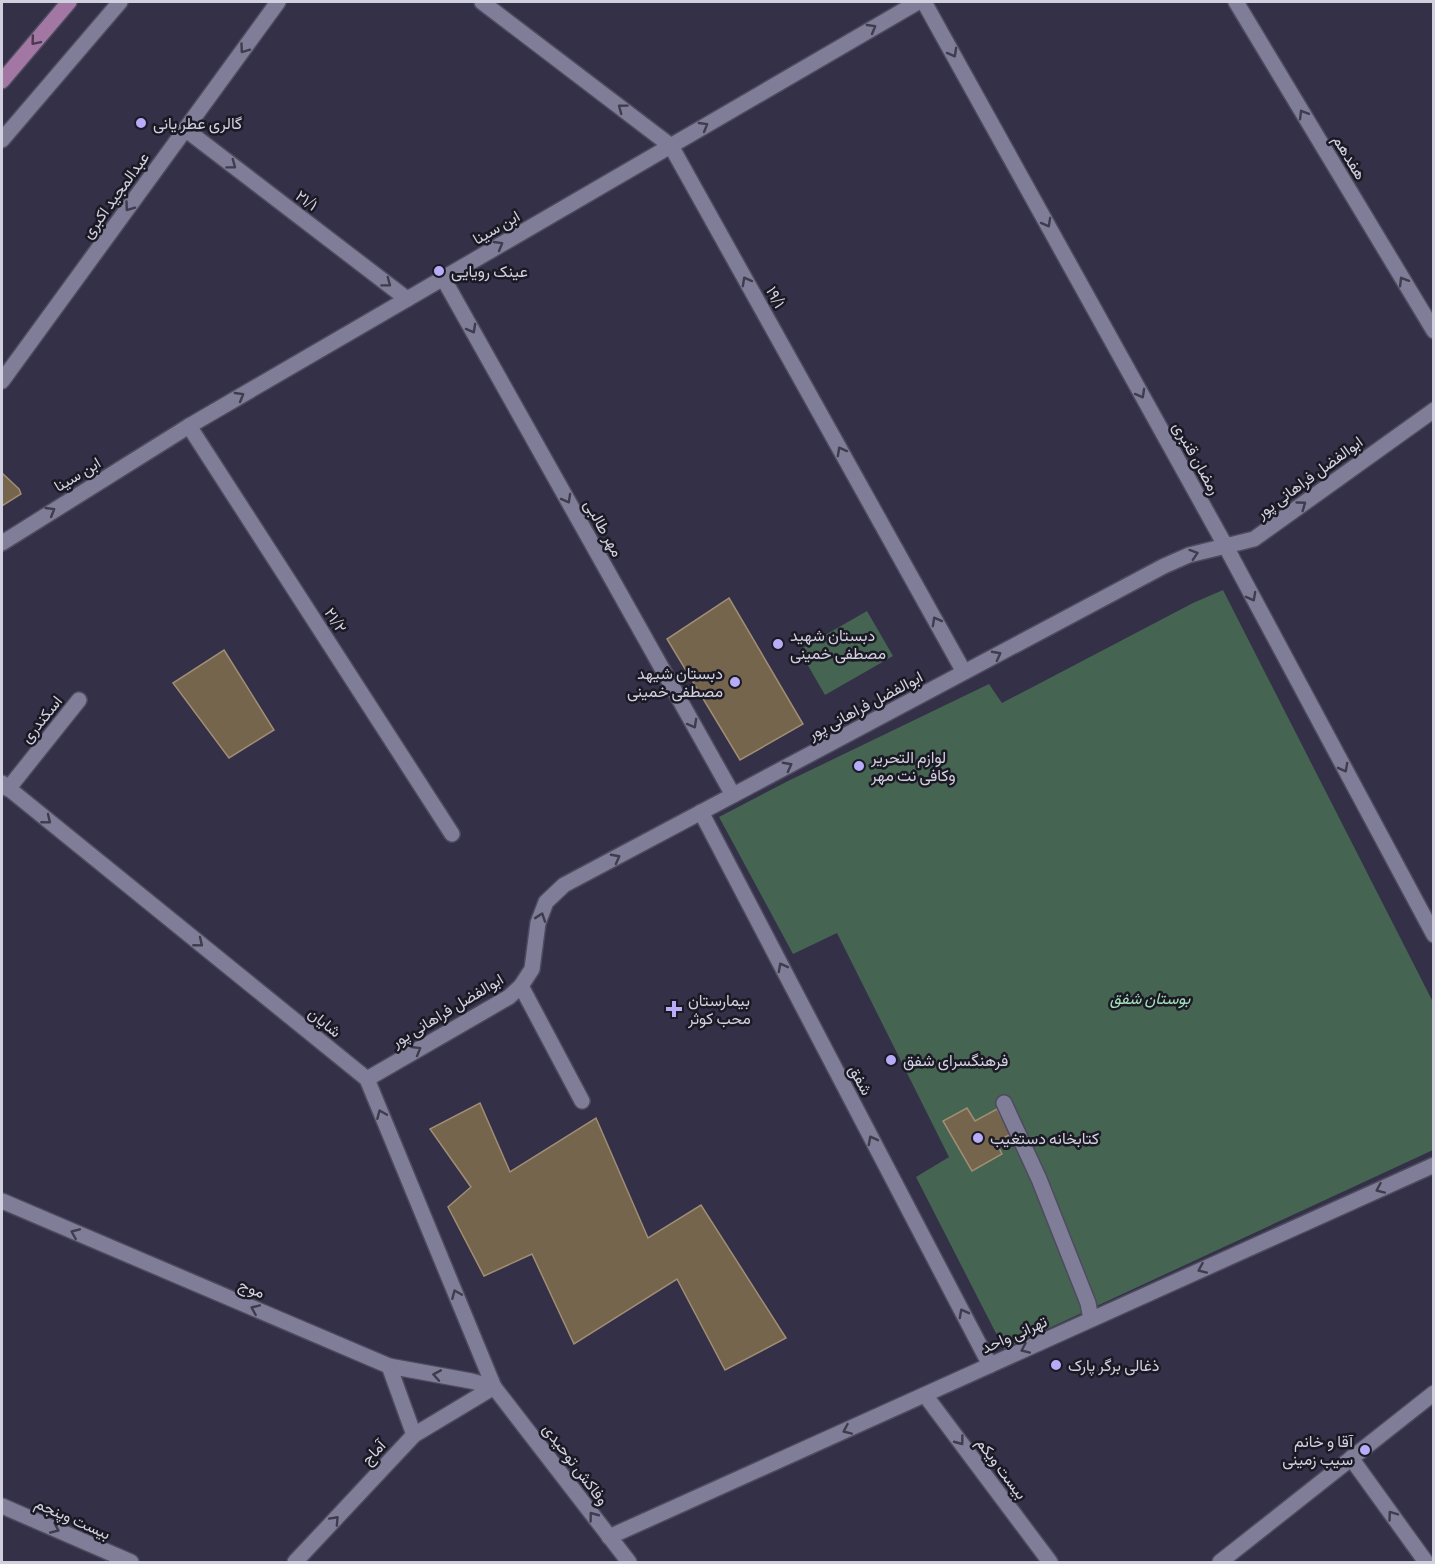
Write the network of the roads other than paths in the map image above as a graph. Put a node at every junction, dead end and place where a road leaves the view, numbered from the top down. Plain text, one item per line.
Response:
1 (69, 2) edge
2 (120, 2) edge
3 (278, 2) edge
4 (482, 2) edge
5 (918, 2) edge
6 (924, 2) edge
7 (1236, 2) edge
8 (2, 81) edge
9 (185, 129) junction
10 (2, 140) edge
11 (671, 146) junction
12 (443, 278) junction
13 (408, 299) junction
14 (1434, 331) edge
15 (2, 381) edge
16 (1434, 410) edge
17 (189, 426) junction
18 (2, 543) edge
19 (1225, 545) junction
20 (964, 672) junction
21 (79, 700) dead end
22 (5, 786) edge
23 (733, 795) junction
24 (701, 812) junction
25 (453, 834) dead end
26 (1434, 934) edge
27 (521, 986) junction
28 (367, 1079) junction
29 (582, 1101) dead end
30 (1004, 1102) dead end
31 (1434, 1165) edge
32 (2, 1201) edge
33 (1091, 1319) junction
34 (990, 1365) junction
35 (389, 1366) junction
36 (494, 1387) junction
37 (1434, 1393) edge
38 (925, 1395) junction
39 (414, 1435) junction
40 (1351, 1458) junction
41 (2, 1506) edge
42 (609, 1537) junction
43 (131, 1563) edge
44 (295, 1563) edge
45 (629, 1563) edge
46 (1050, 1563) edge
47 (1220, 1563) edge
48 (1426, 1563) edge

1 -> 8 main road
2 - 10 street
3 -> 9 street, عبدالمجید اکبری
11 -> 4 street, ۱۹/۱
11 -> 5 street, ابن سینا
6 -> 19 street, رمضان قنبری
14 -> 7 street, هفدهم
9 -> 13 street, ۲۱/۱
9 -> 15 street, عبدالمجید اکبری
12 -> 11 street, ابن سینا
20 -> 11 street, ۱۹/۱
12 - 13 street, ابن سینا
12 -> 23 street, مهر طالبی
17 -> 13 street, ابن سینا
19 -> 16 street, ابوالفضل فراهانی پور
18 -> 17 street, ابن سینا
17 - 25 street, ۲۱/۲
20 -> 19 street, ابوالفضل فراهانی پور
19 -> 26 street, رمضان قنبری
23 -> 20 street, ابوالفضل فراهانی پور
21 - 22 street, اسکندری
22 -> 28 street, شایان
23 - 24 street, ابوالفضل فراهانی پور
27 -> 24 street, ابوالفضل فراهانی پور
34 -> 24 street, شفق
28 -> 27 street, ابوالفضل فراهانی پور
27 - 29 street
36 -> 28 street, شایان
30 - 33 street
31 -> 33 street, تهرانی واحد
35 -> 32 street, موج
33 -> 34 street, تهرانی واحد
34 - 38 street, تهرانی واحد
36 -> 35 street, موج
35 - 39 street
36 - 39 street, آماج
42 -> 36 street, وفاکش توحیدی
37 - 40 street
38 -> 42 street, تهرانی واحد
38 -> 46 street, بیست‌ ویکم
44 -> 39 street, آماج
40 - 47 street
48 -> 40 street
41 -> 43 street, بیست وپنجم
42 - 45 street, وفاکش توحیدی

